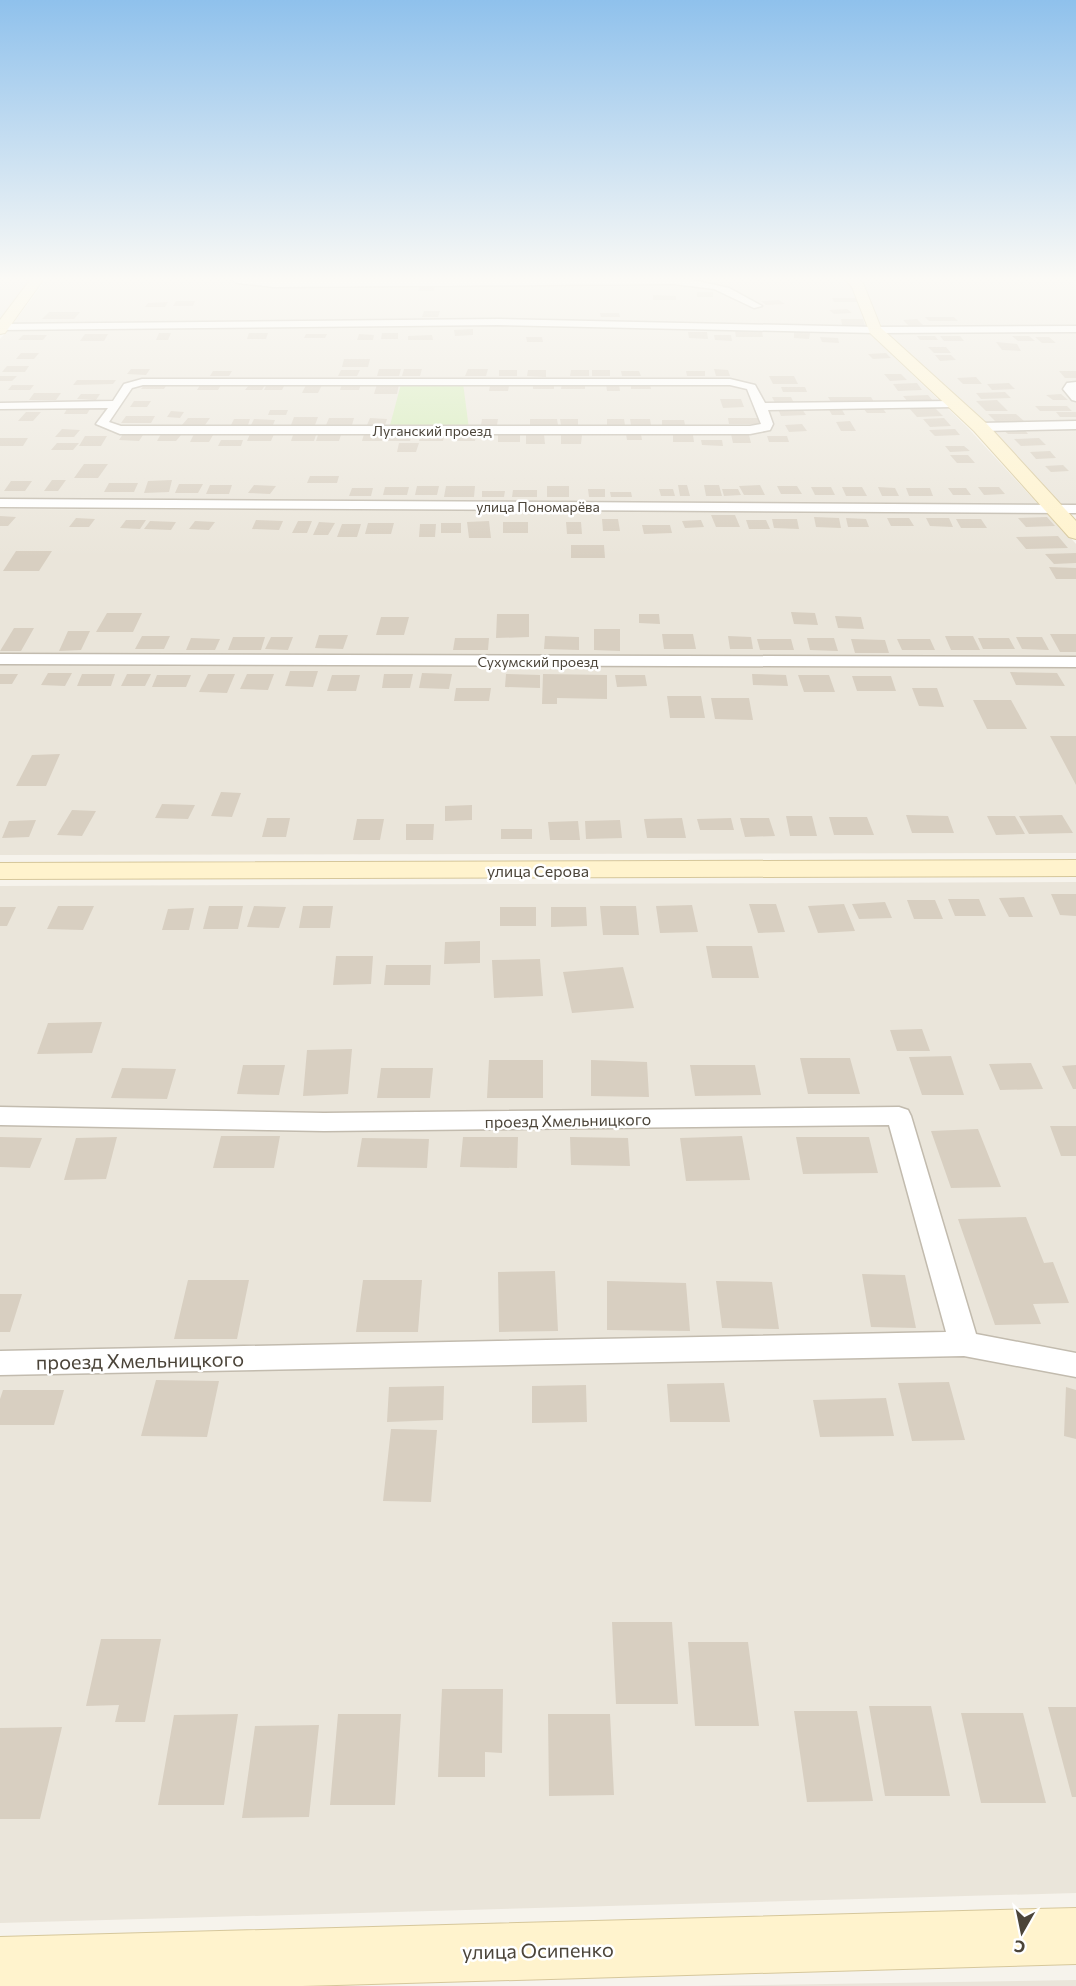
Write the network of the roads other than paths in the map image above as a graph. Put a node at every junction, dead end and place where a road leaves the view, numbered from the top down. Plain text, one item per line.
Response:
1 (920, 373) edge
2 (1076, 385) edge
3 (1076, 398) edge
4 (116, 404) junction
5 (953, 404) junction
6 (0, 406) edge
7 (760, 407) junction
8 (1076, 425) edge
9 (980, 427) junction
10 (0, 503) edge
11 (1055, 508) junction
12 (1076, 509) edge
13 (1076, 532) edge
14 (0, 660) edge
15 (1076, 662) edge
16 (1076, 868) edge
17 (0, 871) edge
18 (0, 1116) edge
19 (964, 1344) junction
20 (0, 1363) edge
21 (1076, 1365) edge
22 (1076, 1936) edge
23 (0, 1966) edge
24 (452, 1969) edge

1 - 5 street
2 - 3 street
4 - 6 street
4 - 7 street, Луганский проезд
4 - 7 street, Луганский проезд
5 - 7 street
5 - 9 street
8 - 9 street
9 - 11 street
10 - 11 street, улица Пономарёва
11 - 12 street, улица Пономарёва
11 - 13 street
14 - 15 street, Сухумский проезд
16 - 17 street, улица Серова
18 - 19 street, проезд Хмельницкого
19 - 20 street, проезд Хмельницкого
19 - 21 street, проезд Хмельницкого
22 - 24 street, улица Осипенко
23 - 24 street, улица Осипенко

